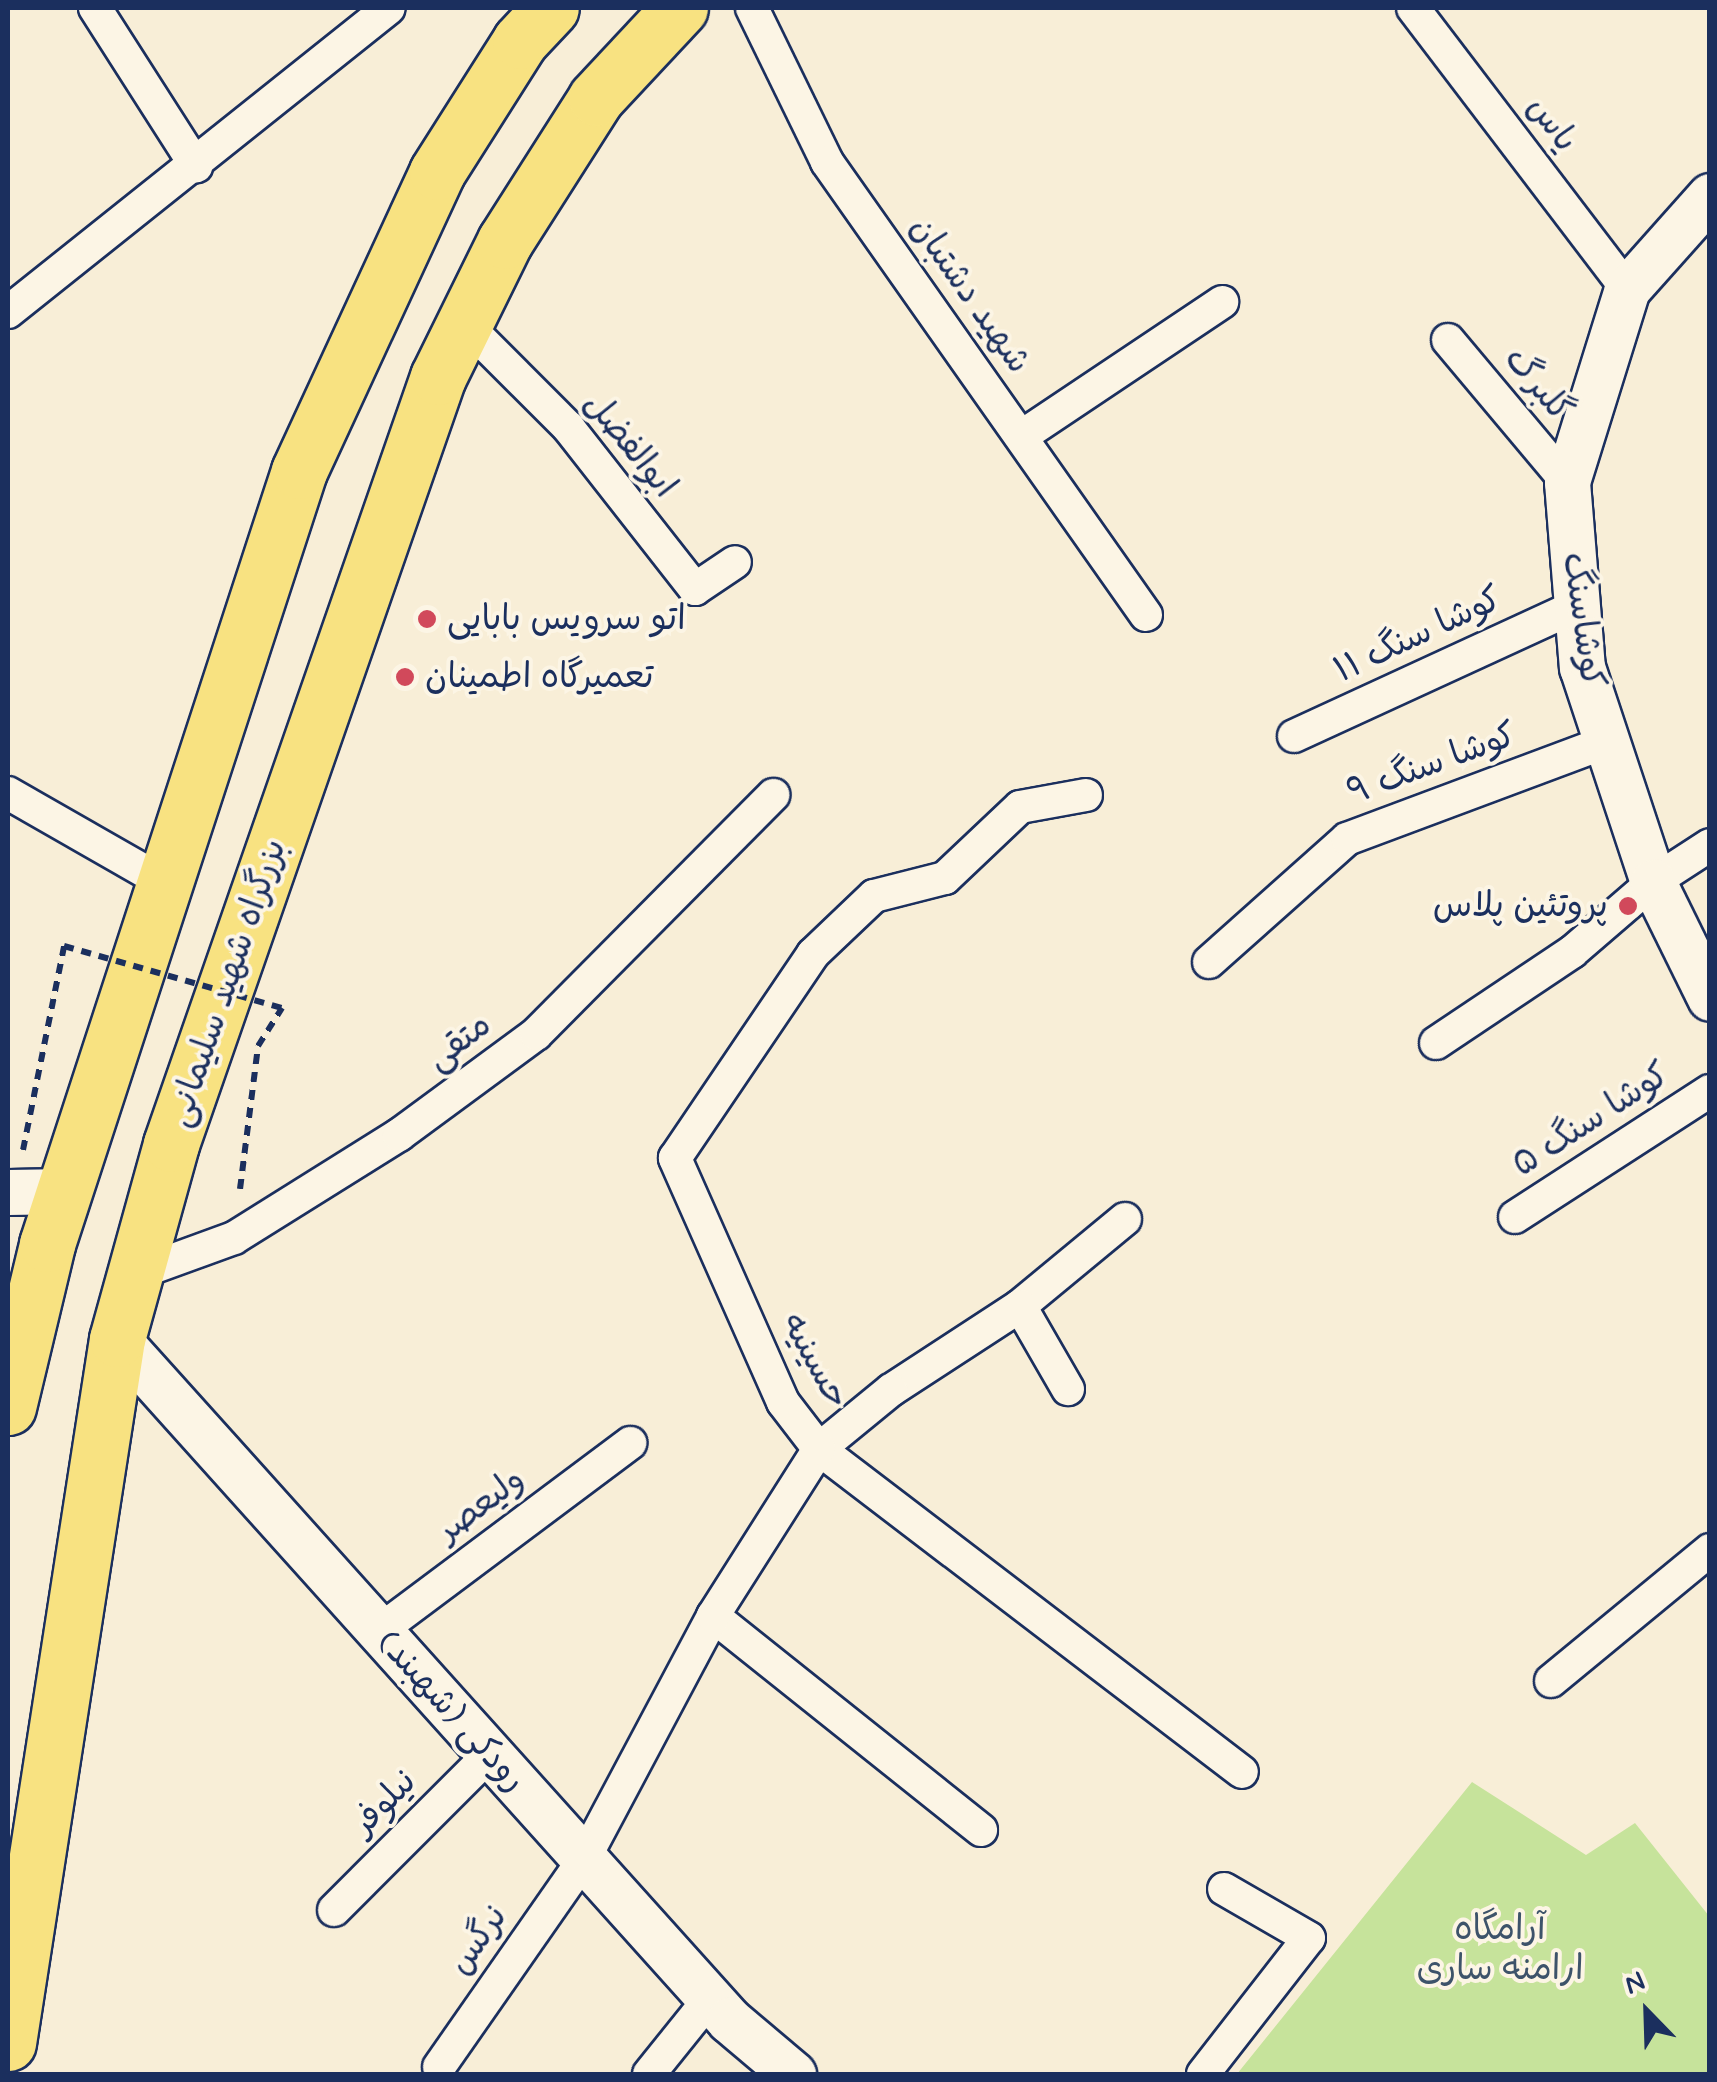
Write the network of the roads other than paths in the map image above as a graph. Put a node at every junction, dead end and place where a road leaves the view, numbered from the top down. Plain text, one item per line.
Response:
1 (95, 8) edge
2 (389, 8) edge
3 (551, 8) edge
4 (680, 8) edge
5 (752, 8) edge
6 (1413, 8) edge
7 (196, 166) junction
8 (1710, 196) edge
9 (1627, 289) junction
10 (10, 300) edge
11 (1222, 302) dead end
12 (464, 323) junction
13 (1448, 340) dead end
14 (1022, 436) junction
15 (1567, 482) junction
16 (735, 562) dead end
17 (1576, 606) junction
18 (1146, 615) dead end
19 (1294, 736) dead end
20 (1607, 742) junction
21 (8, 793) edge
22 (1086, 795) dead end
23 (773, 796) dead end
24 (1710, 845) edge
25 (160, 880) junction
26 (1653, 882) junction
27 (1208, 962) dead end
28 (1710, 998) edge
29 (1436, 1043) dead end
30 (1710, 1091) edge
31 (68, 1191) junction
32 (10, 1193) edge
33 (1515, 1217) dead end
34 (1125, 1219) dead end
35 (27, 1262) edge
36 (135, 1274) junction
37 (1020, 1306) junction
38 (117, 1339) junction
39 (1068, 1389) dead end
40 (8, 1408) edge
41 (630, 1443) dead end
42 (819, 1449) junction
43 (1710, 1550) edge
44 (713, 1616) junction
45 (380, 1631) junction
46 (1552, 1681) dead end
47 (490, 1754) junction
48 (1242, 1772) dead end
49 (981, 1830) dead end
50 (584, 1858) junction
51 (1224, 1889) dead end
52 (334, 1910) dead end
53 (710, 1998) junction
54 (8, 2044) edge
55 (439, 2068) dead end
56 (649, 2074) edge
57 (793, 2074) edge
58 (1203, 2074) edge

1 - 7 street
2 - 7 street
3 - 25 highway
4 - 12 highway, بزرگراه شهید سلیمانی
5 - 14 street, شهید دشتبان
6 - 9 street, یاس
7 - 10 street
8 - 9 main road
9 - 15 main road, کوشاسنگ
11 - 14 street
12 - 16 street, ابوالفضل
12 - 36 highway, بزرگراه شهید سلیمانی
13 - 15 street, گلبرگ
14 - 18 street, شهید دشتبان
15 - 17 main road, کوشاسنگ
17 - 19 street, ۱۱ کوشا سنگ
17 - 20 main road, کوشاسنگ
20 - 26 main road, کوشاسنگ
20 - 27 street, کوشا سنگ ۹
21 - 25 street
22 - 42 street, حسینیه
23 - 36 street, متقی
24 - 26 street
25 - 31 highway
26 - 28 main road, کوشاسنگ
26 - 29 street
30 - 33 street, کوشا سنگ ۵
31 - 32 main road
31 - 35 highway
34 - 37 street
35 - 40 highway
36 - 38 highway, بزرگراه شهید سلیمانی
37 - 39 street
37 - 42 street
38 - 45 main road, رودکی (شهبند)
38 - 54 highway, بزرگراه شهید سلیمانی
41 - 45 street, ولیعصر
42 - 44 street, حسینیه
42 - 48 street
43 - 46 street
44 - 49 street
44 - 50 street, حسینیه
45 - 47 main road, رودکی (شهبند)
47 - 50 main road, رودکی (شهبند)
47 - 52 street, نیلوفر
50 - 53 main road, رودکی (شهبند)
50 - 55 street, نرگس
51 - 58 street
53 - 56 street
53 - 57 main road, رودکی (شهبند)

